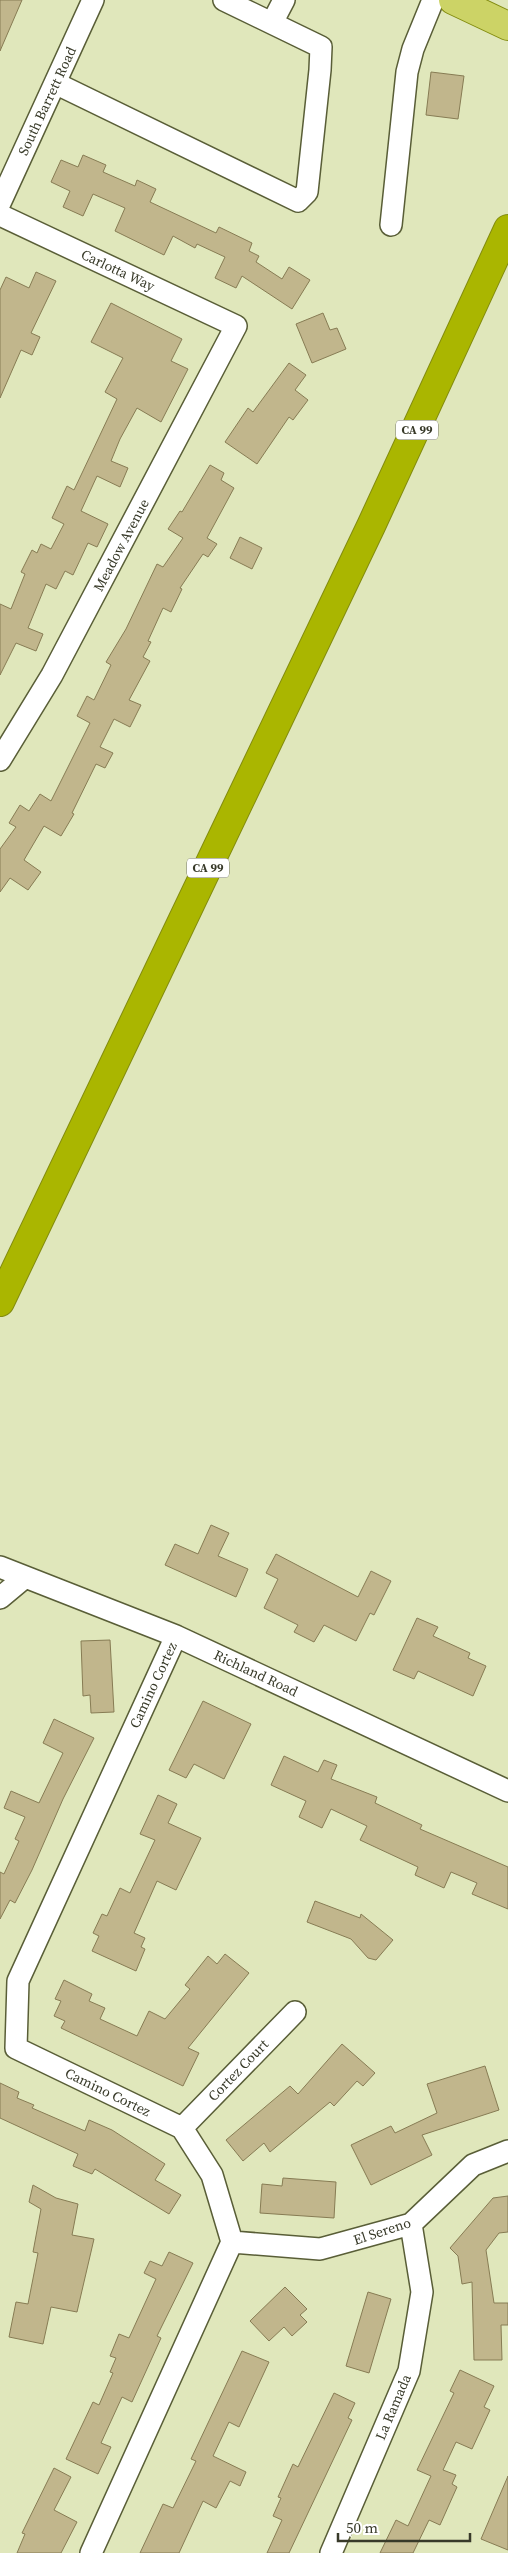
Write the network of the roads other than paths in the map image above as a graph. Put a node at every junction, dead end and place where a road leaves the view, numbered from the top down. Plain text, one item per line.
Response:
1 (93, 0) edge
2 (224, 0) edge
3 (284, 0) edge
4 (433, 0) edge
5 (453, 0) edge
6 (272, 23) junction
7 (508, 26) edge
8 (55, 83) junction
9 (0, 202) edge
10 (0, 215) edge
11 (391, 225) dead end
12 (508, 228) edge
13 (236, 326) joint
14 (0, 760) edge
15 (0, 1302) edge
16 (0, 1567) edge
17 (24, 1578) junction
18 (0, 1598) edge
19 (176, 1636) junction
20 (508, 1792) edge
21 (295, 2012) dead end
22 (182, 2128) junction
23 (508, 2151) edge
24 (411, 2224) junction
25 (232, 2242) junction
26 (91, 2553) edge
27 (331, 2553) edge

1 - 8 street, South Barrett Road
2 - 6 street
3 - 6 street
4 - 11 street
5 - 7 main road
6 - 8 street
8 - 9 street, South Barrett Road
10 - 13 street, Carlotta Way
12 - 15 highway, CA 99
13 - 14 street, Meadow Avenue
16 - 17 street, Richland Road
17 - 18 street
17 - 19 street, Richland Road
19 - 20 street, Richland Road
19 - 22 street, Camino Cortez
21 - 22 street, Cortez Court
22 - 25 street
23 - 24 street, El Sereno
24 - 25 street, El Sereno
24 - 27 street, La Ramada
25 - 26 street

